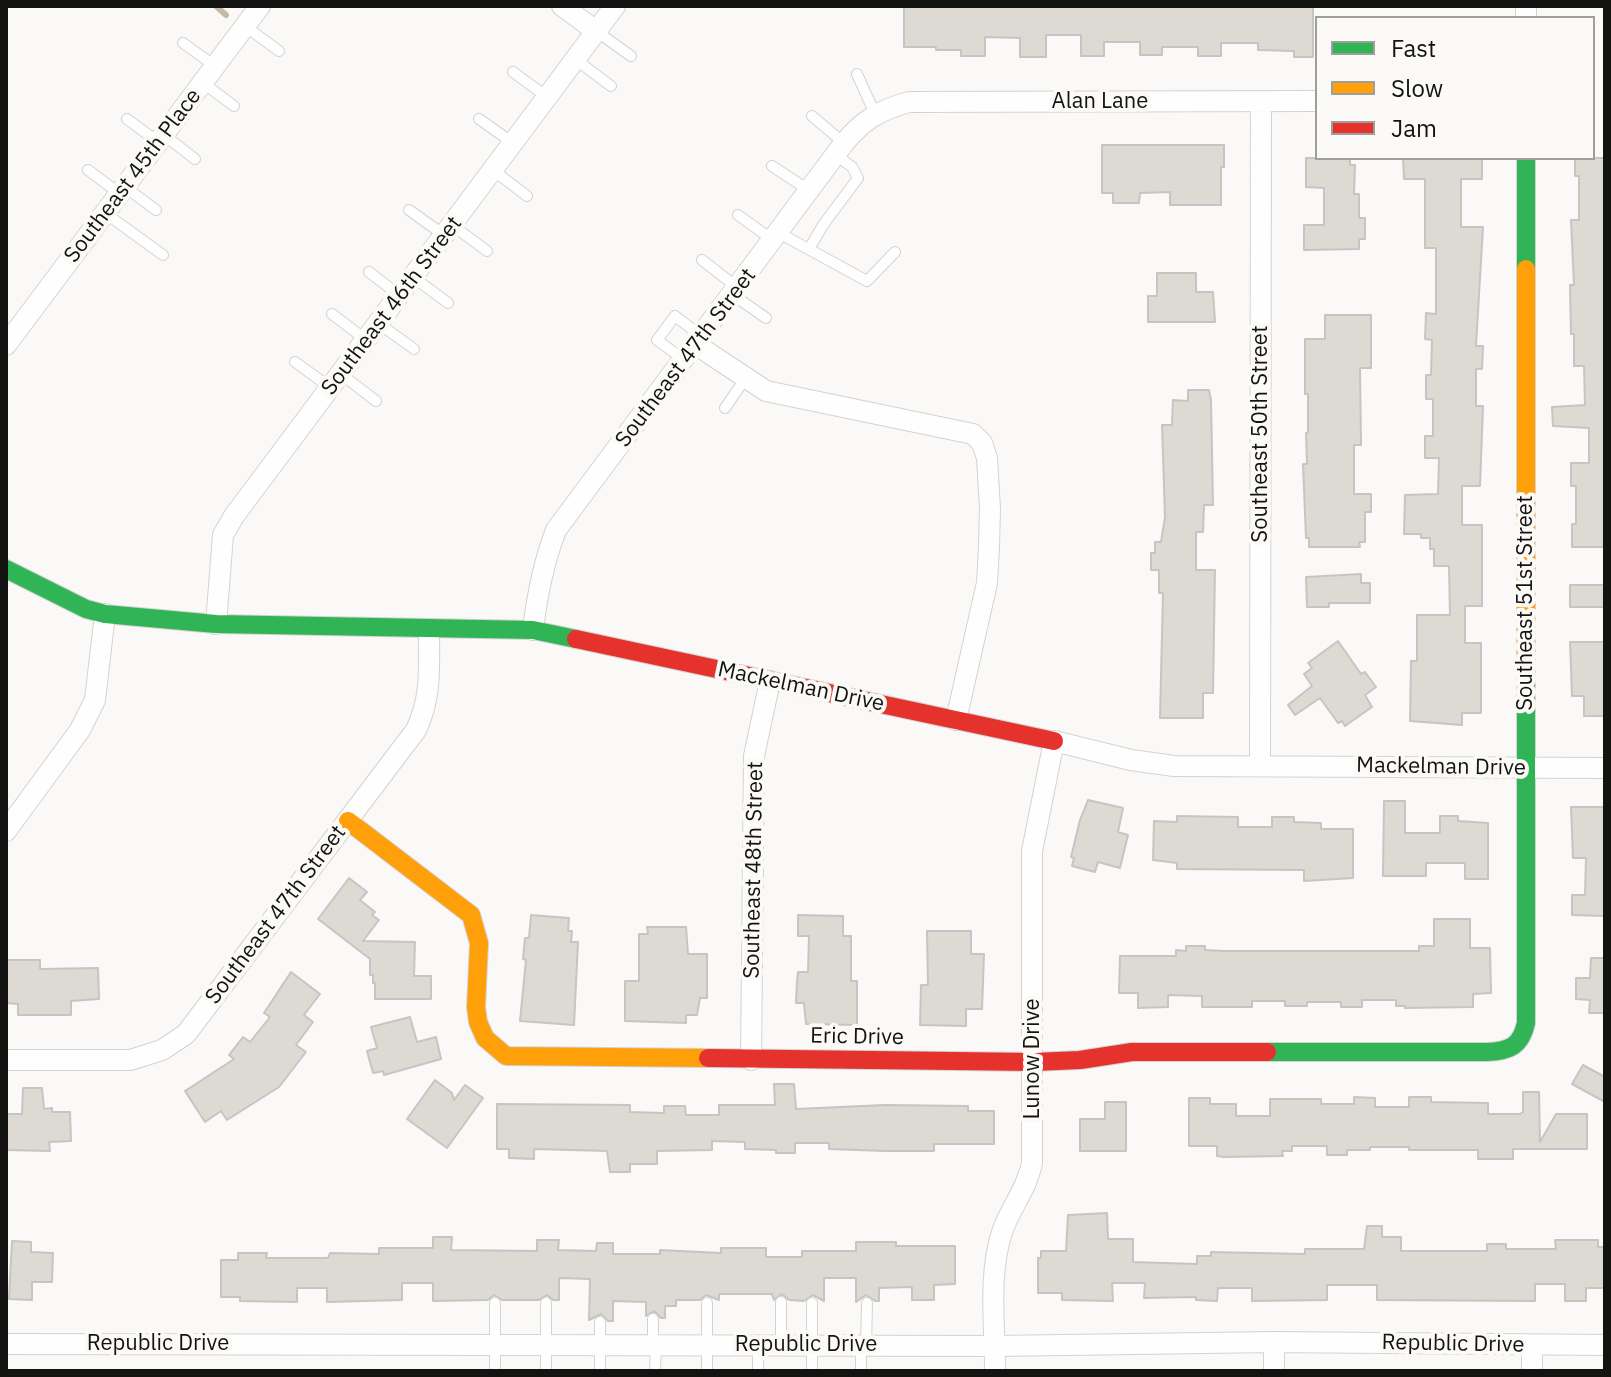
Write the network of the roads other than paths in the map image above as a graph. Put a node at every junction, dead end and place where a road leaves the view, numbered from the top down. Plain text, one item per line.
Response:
1 (260, 6) edge
2 (562, 6) edge
3 (615, 6) edge
4 (245, 26) junction
5 (596, 31) junction
6 (183, 43) dead end
7 (279, 51) dead end
8 (631, 56) dead end
9 (575, 59) junction
10 (513, 72) dead end
11 (209, 74) junction
12 (857, 74) dead end
13 (611, 86) dead end
14 (547, 97) junction
15 (1315, 101) edge
16 (1261, 102) junction
17 (234, 106) dead end
18 (879, 112) junction
19 (812, 116) dead end
20 (127, 119) dead end
21 (479, 119) dead end
22 (161, 139) junction
23 (513, 143) junction
24 (840, 149) junction
25 (195, 159) dead end
26 (1526, 160) edge
27 (772, 166) dead end
28 (88, 170) dead end
29 (493, 170) junction
30 (122, 190) junction
31 (810, 191) junction
32 (527, 196) dead end
33 (156, 210) dead end
34 (409, 210) dead end
35 (105, 213) junction
36 (738, 215) dead end
37 (448, 230) junction
38 (777, 237) junction
39 (809, 249) junction
40 (487, 251) dead end
41 (895, 252) dead end
42 (163, 255) dead end
43 (702, 260) dead end
44 (369, 272) dead end
45 (413, 277) junction
46 (735, 291) junction
47 (399, 295) junction
48 (448, 303) dead end
49 (332, 314) dead end
50 (766, 318) dead end
51 (372, 332) junction
52 (6, 345) edge
53 (693, 346) junction
54 (414, 349) dead end
55 (295, 362) dead end
56 (745, 379) junction
57 (336, 381) junction
58 (376, 401) dead end
59 (725, 408) dead end
60 (6, 569) edge
61 (105, 614) junction
62 (216, 624) junction
63 (429, 629) junction
64 (533, 630) junction
65 (770, 681) junction
66 (956, 720) junction
67 (1054, 741) junction
68 (1260, 766) junction
69 (1526, 768) junction
70 (1605, 768) edge
71 (348, 821) junction
72 (6, 831) edge
73 (1517, 1046) joint
74 (6, 1060) edge
75 (751, 1060) junction
76 (1034, 1062) junction
77 (781, 1302) dead end
78 (495, 1303) dead end
79 (546, 1303) dead end
80 (707, 1303) dead end
81 (812, 1303) dead end
82 (867, 1303) dead end
83 (653, 1319) dead end
84 (600, 1322) dead end
85 (1274, 1342) junction
86 (6, 1344) edge
87 (495, 1345) junction
88 (546, 1345) junction
89 (600, 1345) junction
90 (654, 1345) junction
91 (707, 1345) junction
92 (758, 1345) junction
93 (781, 1345) junction
94 (812, 1345) junction
95 (864, 1345) junction
96 (1532, 1345) junction
97 (1605, 1345) edge
98 (995, 1346) junction
99 (495, 1371) edge
100 (546, 1371) edge
101 (600, 1371) edge
102 (655, 1371) edge
103 (707, 1371) edge
104 (758, 1371) edge
105 (812, 1371) edge
106 (861, 1371) edge
107 (995, 1371) edge
108 (1274, 1371) edge
109 (1532, 1371) edge

1 - 4 street, Southeast 45th Place
2 - 5 street
3 - 5 street, Southeast 46th Street
4 - 7 lane
4 - 11 street, Southeast 45th Place
5 - 8 lane
5 - 9 street, Southeast 46th Street
6 - 11 lane
9 - 13 lane
9 - 14 street, Southeast 46th Street
10 - 14 lane
11 - 17 lane
11 - 22 street, Southeast 45th Place
12 - 18 lane
14 - 23 street, Southeast 46th Street
15 - 16 street, Alan Lane
16 - 18 street, Alan Lane
16 - 68 street, Southeast 50th Street
18 - 24 street, Southeast 47th Street
19 - 24 lane
20 - 22 lane
21 - 23 lane
22 - 25 lane
22 - 30 street, Southeast 45th Place
23 - 29 street, Southeast 46th Street
24 - 31 street, Southeast 47th Street
24 - 39 lane
26 - 69 street, Southeast 51st Street
27 - 31 lane
28 - 30 lane
29 - 32 lane
29 - 37 street, Southeast 46th Street
30 - 33 lane
30 - 35 street, Southeast 45th Place
31 - 38 street, Southeast 47th Street
34 - 37 lane
35 - 42 lane
35 - 52 street, Southeast 45th Place
36 - 38 lane
37 - 40 lane
37 - 45 street, Southeast 46th Street
38 - 39 lane
38 - 46 street, Southeast 47th Street
39 - 41 lane
43 - 46 lane
44 - 47 lane
45 - 47 street, Southeast 46th Street
45 - 48 lane
46 - 50 lane
46 - 53 street, Southeast 47th Street
47 - 51 street, Southeast 46th Street
49 - 51 lane
51 - 54 lane
51 - 57 street, Southeast 46th Street
53 - 56 street
53 - 64 street, Southeast 47th Street
55 - 57 lane
56 - 59 lane
56 - 66 street
57 - 58 lane
57 - 62 street, Southeast 46th Street
60 - 61 street, Mackelman Drive
61 - 62 street, Mackelman Drive
61 - 72 street
62 - 63 street, Mackelman Drive
63 - 64 street, Mackelman Drive
63 - 71 street, Southeast 47th Street
64 - 65 street, Mackelman Drive
65 - 66 street, Mackelman Drive
65 - 75 street, Southeast 48th Street
66 - 67 street, Mackelman Drive
67 - 68 street, Mackelman Drive
67 - 76 street, Lunow Drive
68 - 69 street, Mackelman Drive
69 - 70 street, Mackelman Drive
69 - 73 street, Southeast 51st Street
71 - 74 street, Southeast 47th Street
71 - 75 street, Eric Drive
73 - 76 street, Eric Drive
75 - 76 street, Eric Drive
76 - 98 street, Lunow Drive
77 - 93 lane
78 - 87 lane
79 - 88 lane
80 - 91 lane
81 - 94 lane
82 - 95 lane
83 - 90 lane
84 - 89 lane
85 - 96 street, Republic Drive
85 - 98 street, Republic Drive
85 - 108 street
86 - 87 street, Republic Drive
87 - 88 street, Republic Drive
87 - 99 lane
88 - 89 street, Republic Drive
88 - 100 lane
89 - 90 street, Republic Drive
89 - 101 lane
90 - 91 street, Republic Drive
90 - 102 lane
91 - 92 street, Republic Drive
91 - 103 lane
92 - 93 street, Republic Drive
92 - 104 lane
93 - 94 street, Republic Drive
94 - 95 street, Republic Drive
94 - 105 lane
95 - 98 street, Republic Drive
95 - 106 lane
96 - 97 street, Republic Drive
96 - 109 street
98 - 107 street, Lunow Drive

